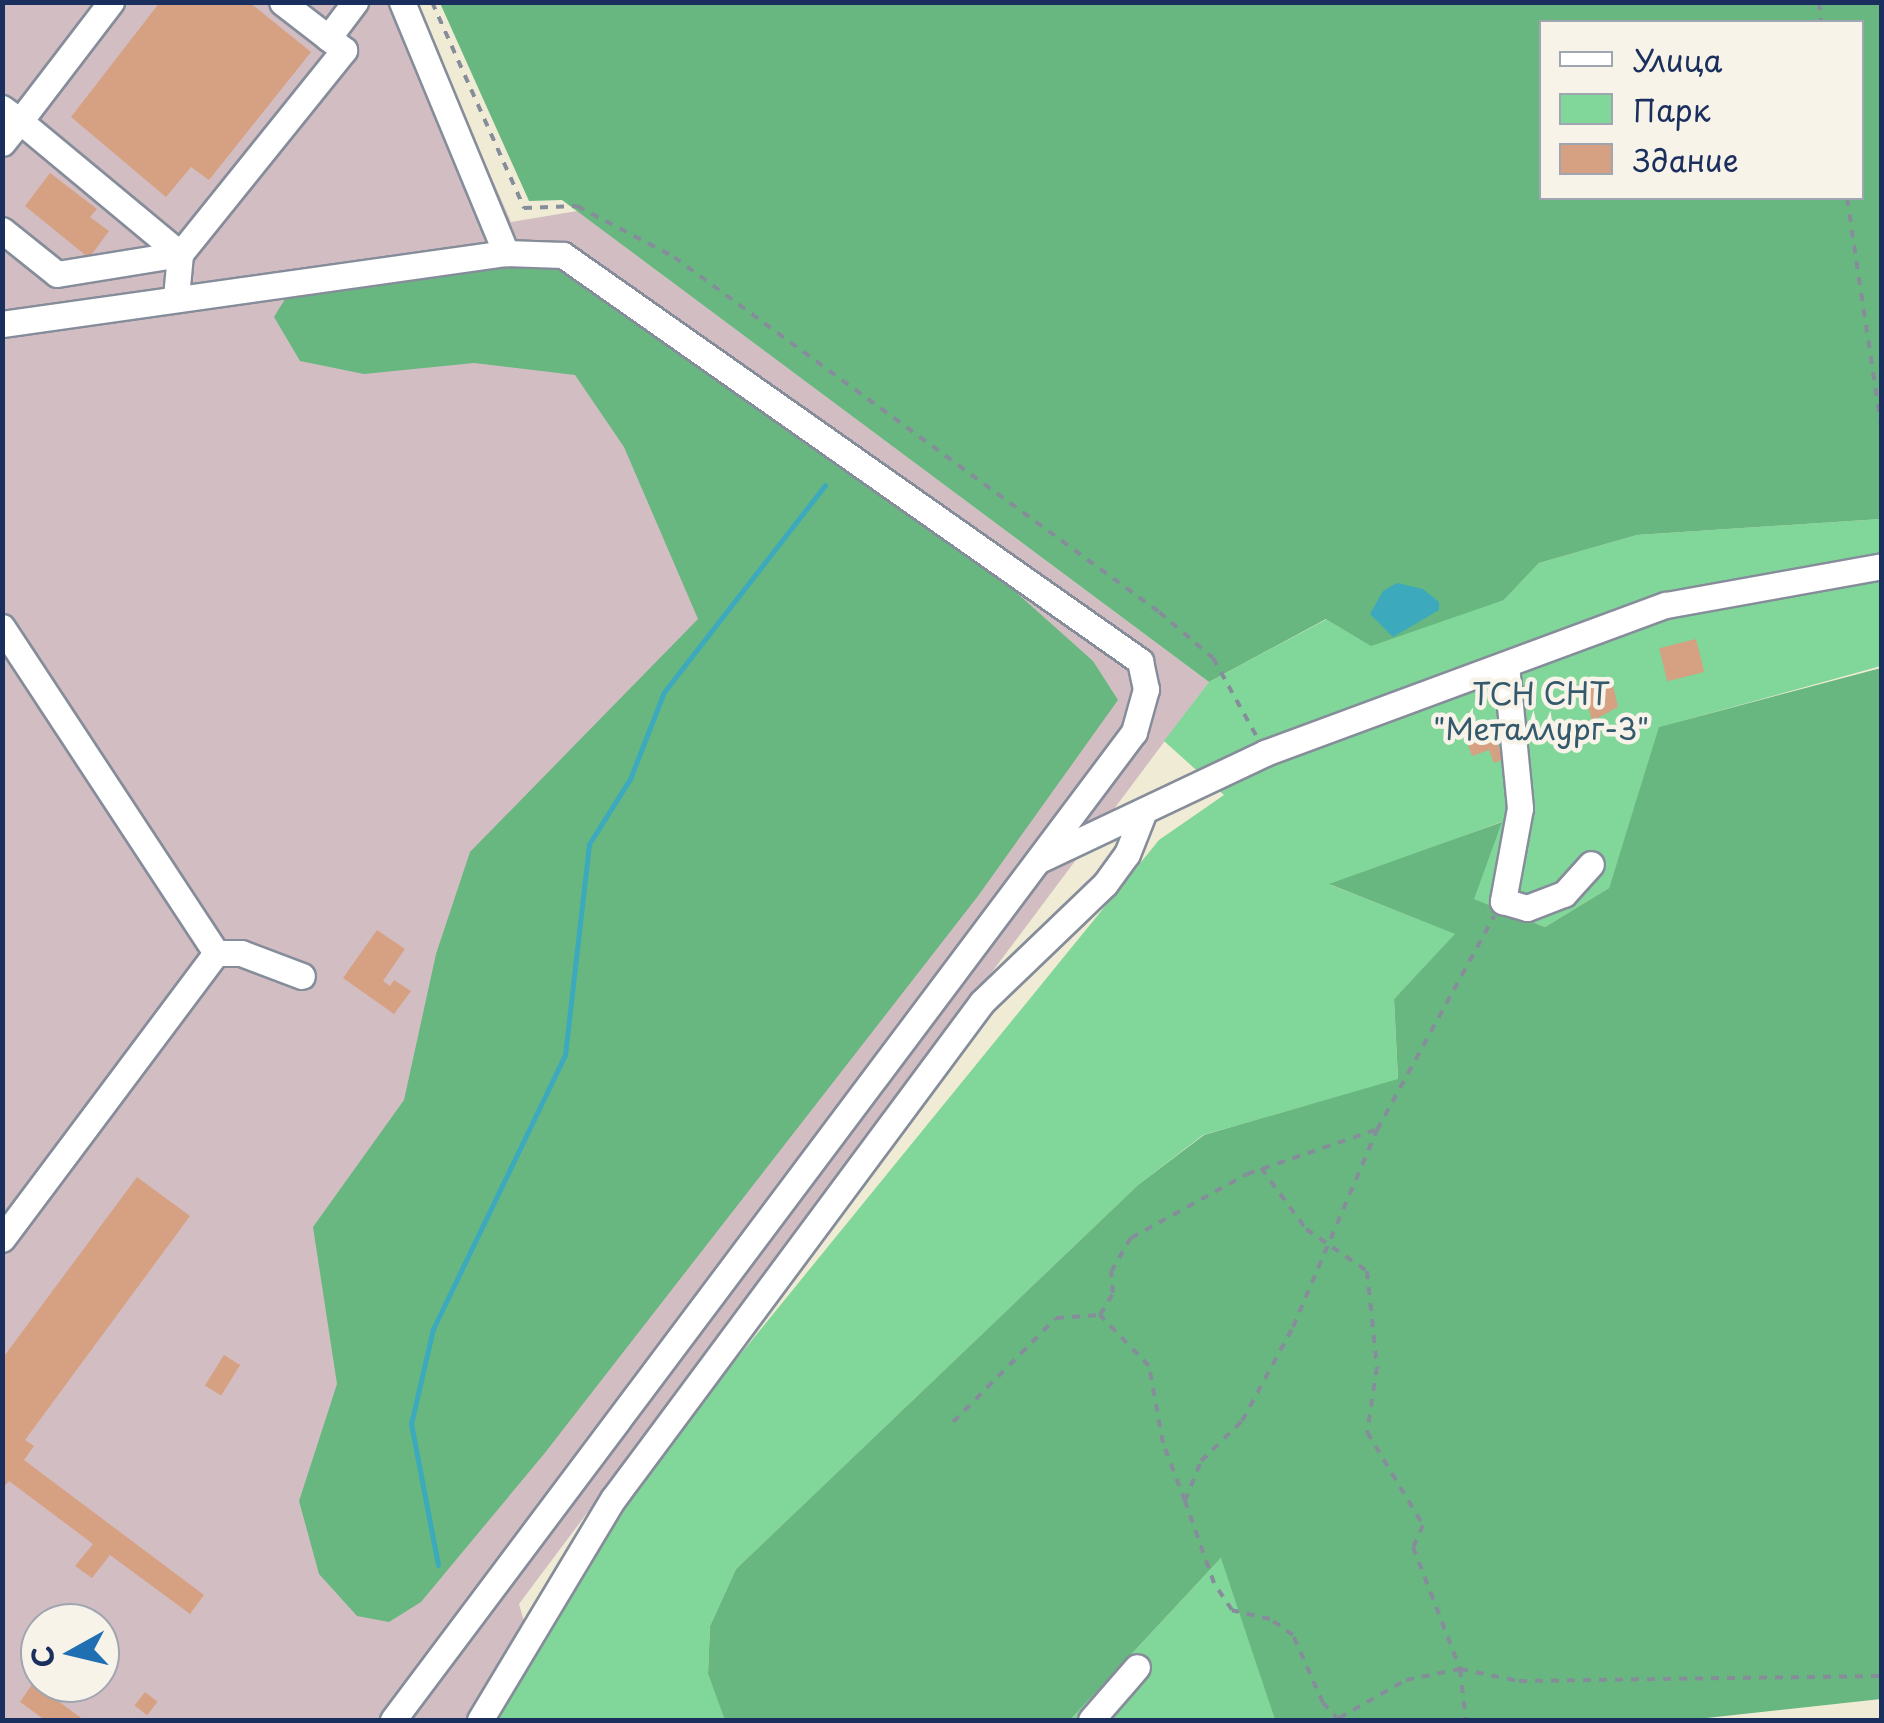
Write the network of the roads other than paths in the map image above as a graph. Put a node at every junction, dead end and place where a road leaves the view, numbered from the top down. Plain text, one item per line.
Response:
1 (110, 2) edge
2 (282, 2) edge
3 (355, 2) edge
4 (402, 2) edge
5 (328, 38) junction
6 (11, 114) edge
7 (2, 143) edge
8 (2, 230) edge
9 (506, 253) junction
10 (180, 254) junction
11 (176, 297) junction
12 (2, 324) edge
13 (1882, 566) edge
14 (2, 627) edge
15 (1506, 665) junction
16 (1144, 811) junction
17 (1042, 859) junction
18 (1591, 864) dead end
19 (216, 953) junction
20 (302, 976) dead end
21 (2, 1238) edge
22 (1137, 1668) dead end
23 (393, 1720) edge
24 (480, 1720) edge
25 (1090, 1720) edge

1 - 6 street
2 - 5 street
3 - 5 street
4 - 9 street
5 - 10 street
6 - 7 street
6 - 10 street
8 - 10 street
9 - 11 street
9 - 17 street
10 - 11 street
11 - 12 street
13 - 15 street
14 - 19 street
15 - 16 street
15 - 18 street
16 - 17 street
16 - 24 street
17 - 23 street
19 - 20 street
19 - 21 street
22 - 25 street

